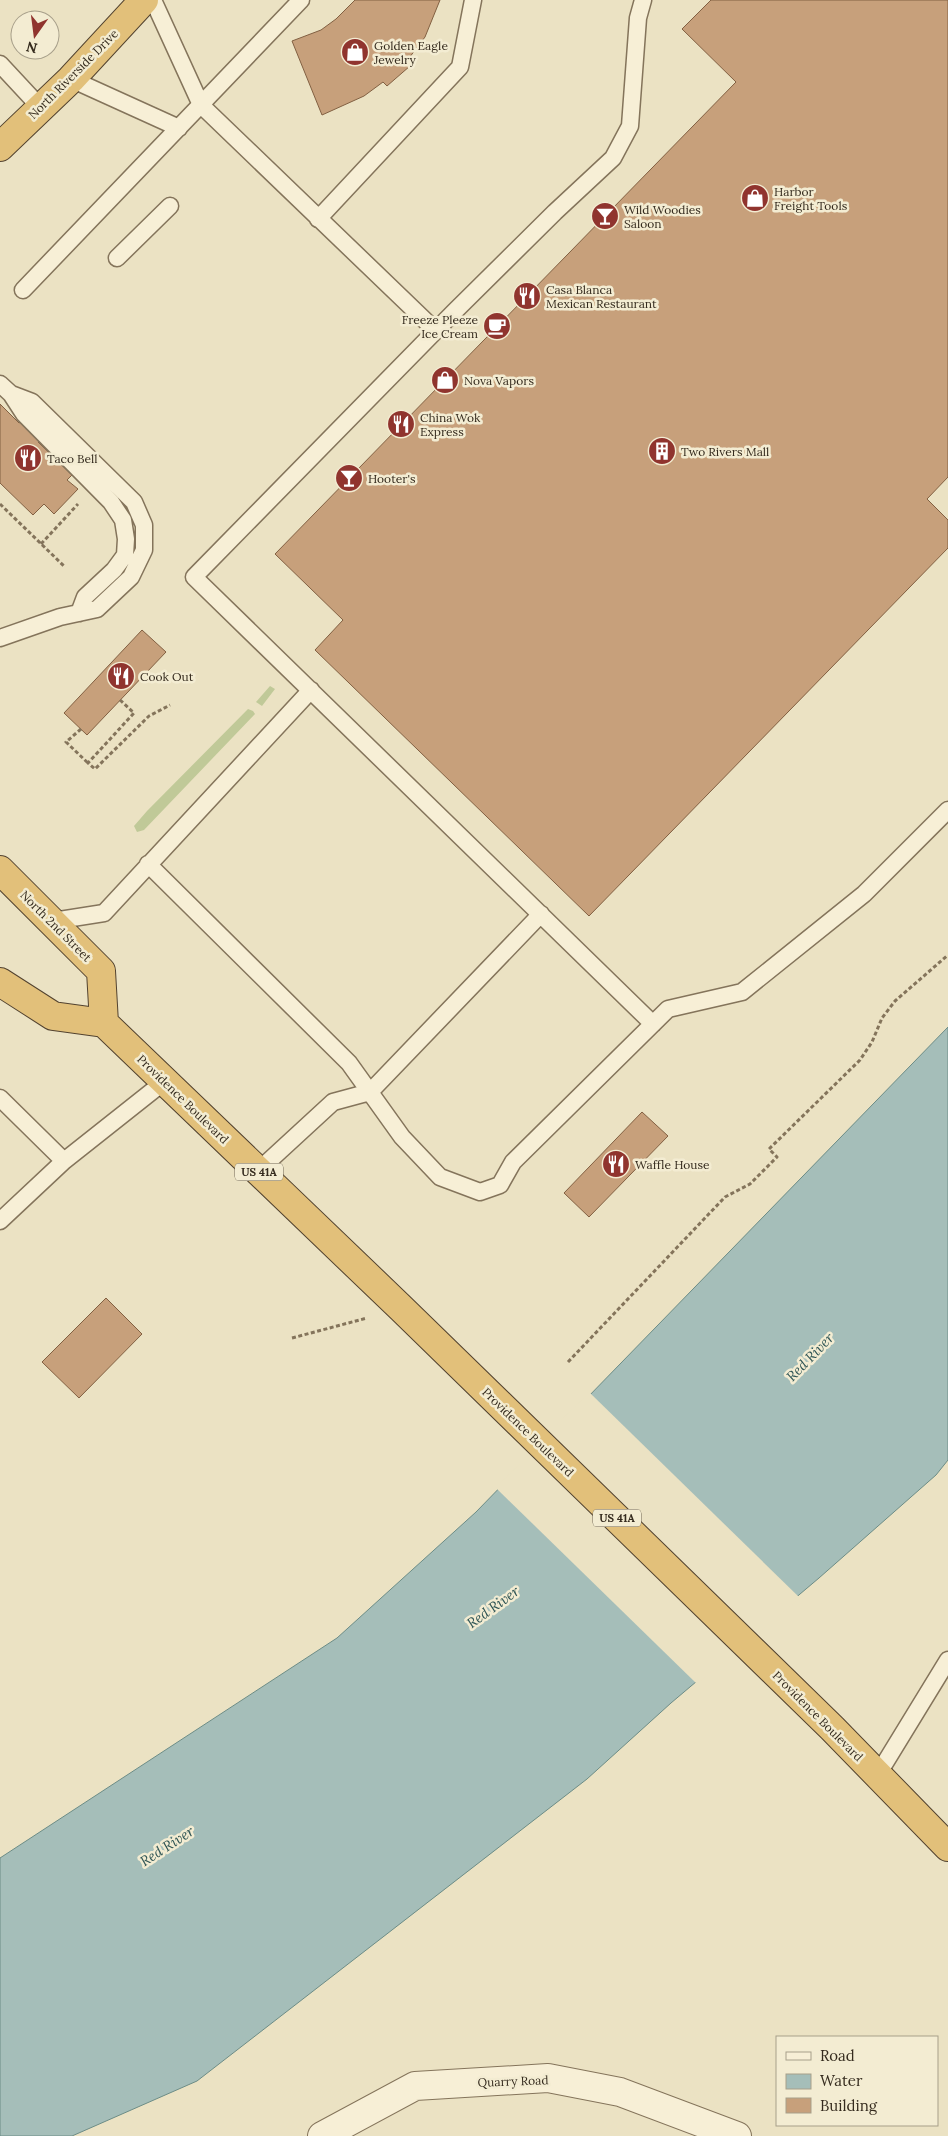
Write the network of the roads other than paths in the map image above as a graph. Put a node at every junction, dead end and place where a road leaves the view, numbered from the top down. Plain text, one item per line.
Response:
1 (144, 0) edge
2 (153, 0) edge
3 (301, 0) edge
4 (474, 0) edge
5 (643, 0) edge
6 (0, 64) edge
7 (71, 79) junction
8 (201, 105) junction
9 (40, 107) junction
10 (179, 128) junction
11 (0, 146) edge
12 (170, 206) dead end
13 (318, 218) junction
14 (117, 258) dead end
15 (23, 290) dead end
16 (436, 331) junction
17 (5, 389) edge
18 (79, 613) junction
19 (0, 638) edge
20 (311, 690) junction
21 (948, 810) edge
22 (148, 864) junction
23 (0, 870) edge
24 (541, 914) junction
25 (53, 921) junction
26 (0, 982) edge
27 (104, 1023) junction
28 (653, 1024) junction
29 (164, 1082) junction
30 (370, 1092) junction
31 (0, 1098) edge
32 (64, 1161) junction
33 (258, 1171) junction
34 (0, 1222) edge
35 (948, 1660) edge
36 (877, 1776) junction
37 (948, 1847) edge
38 (322, 2136) edge
39 (737, 2136) edge

1 - 7 highway, North Riverside Drive
2 - 8 lane
3 - 8 lane
4 - 13 lane
5 - 16 lane
6 - 9 lane
7 - 9 highway, North Riverside Drive
7 - 10 lane
8 - 10 lane
8 - 13 lane
9 - 11 highway, North Riverside Drive
10 - 15 lane
12 - 14 lane
13 - 16 lane
16 - 20 lane
17 - 18 lane
17 - 18 lane
18 - 19 lane
20 - 22 lane
20 - 24 lane
21 - 28 lane
22 - 25 lane
22 - 30 lane
23 - 25 highway, North 2nd Street
24 - 28 lane
24 - 30 lane
25 - 27 highway, North 2nd Street
26 - 27 highway
27 - 29 highway, Providence Boulevard / US 41A
28 - 30 lane
29 - 32 lane
29 - 33 highway, Providence Boulevard / US 41A
30 - 33 lane
31 - 32 lane
32 - 34 lane
33 - 36 highway, Providence Boulevard / US 41A
35 - 36 lane
36 - 37 highway, Providence Boulevard / US 41A
38 - 39 street, Quarry Road

